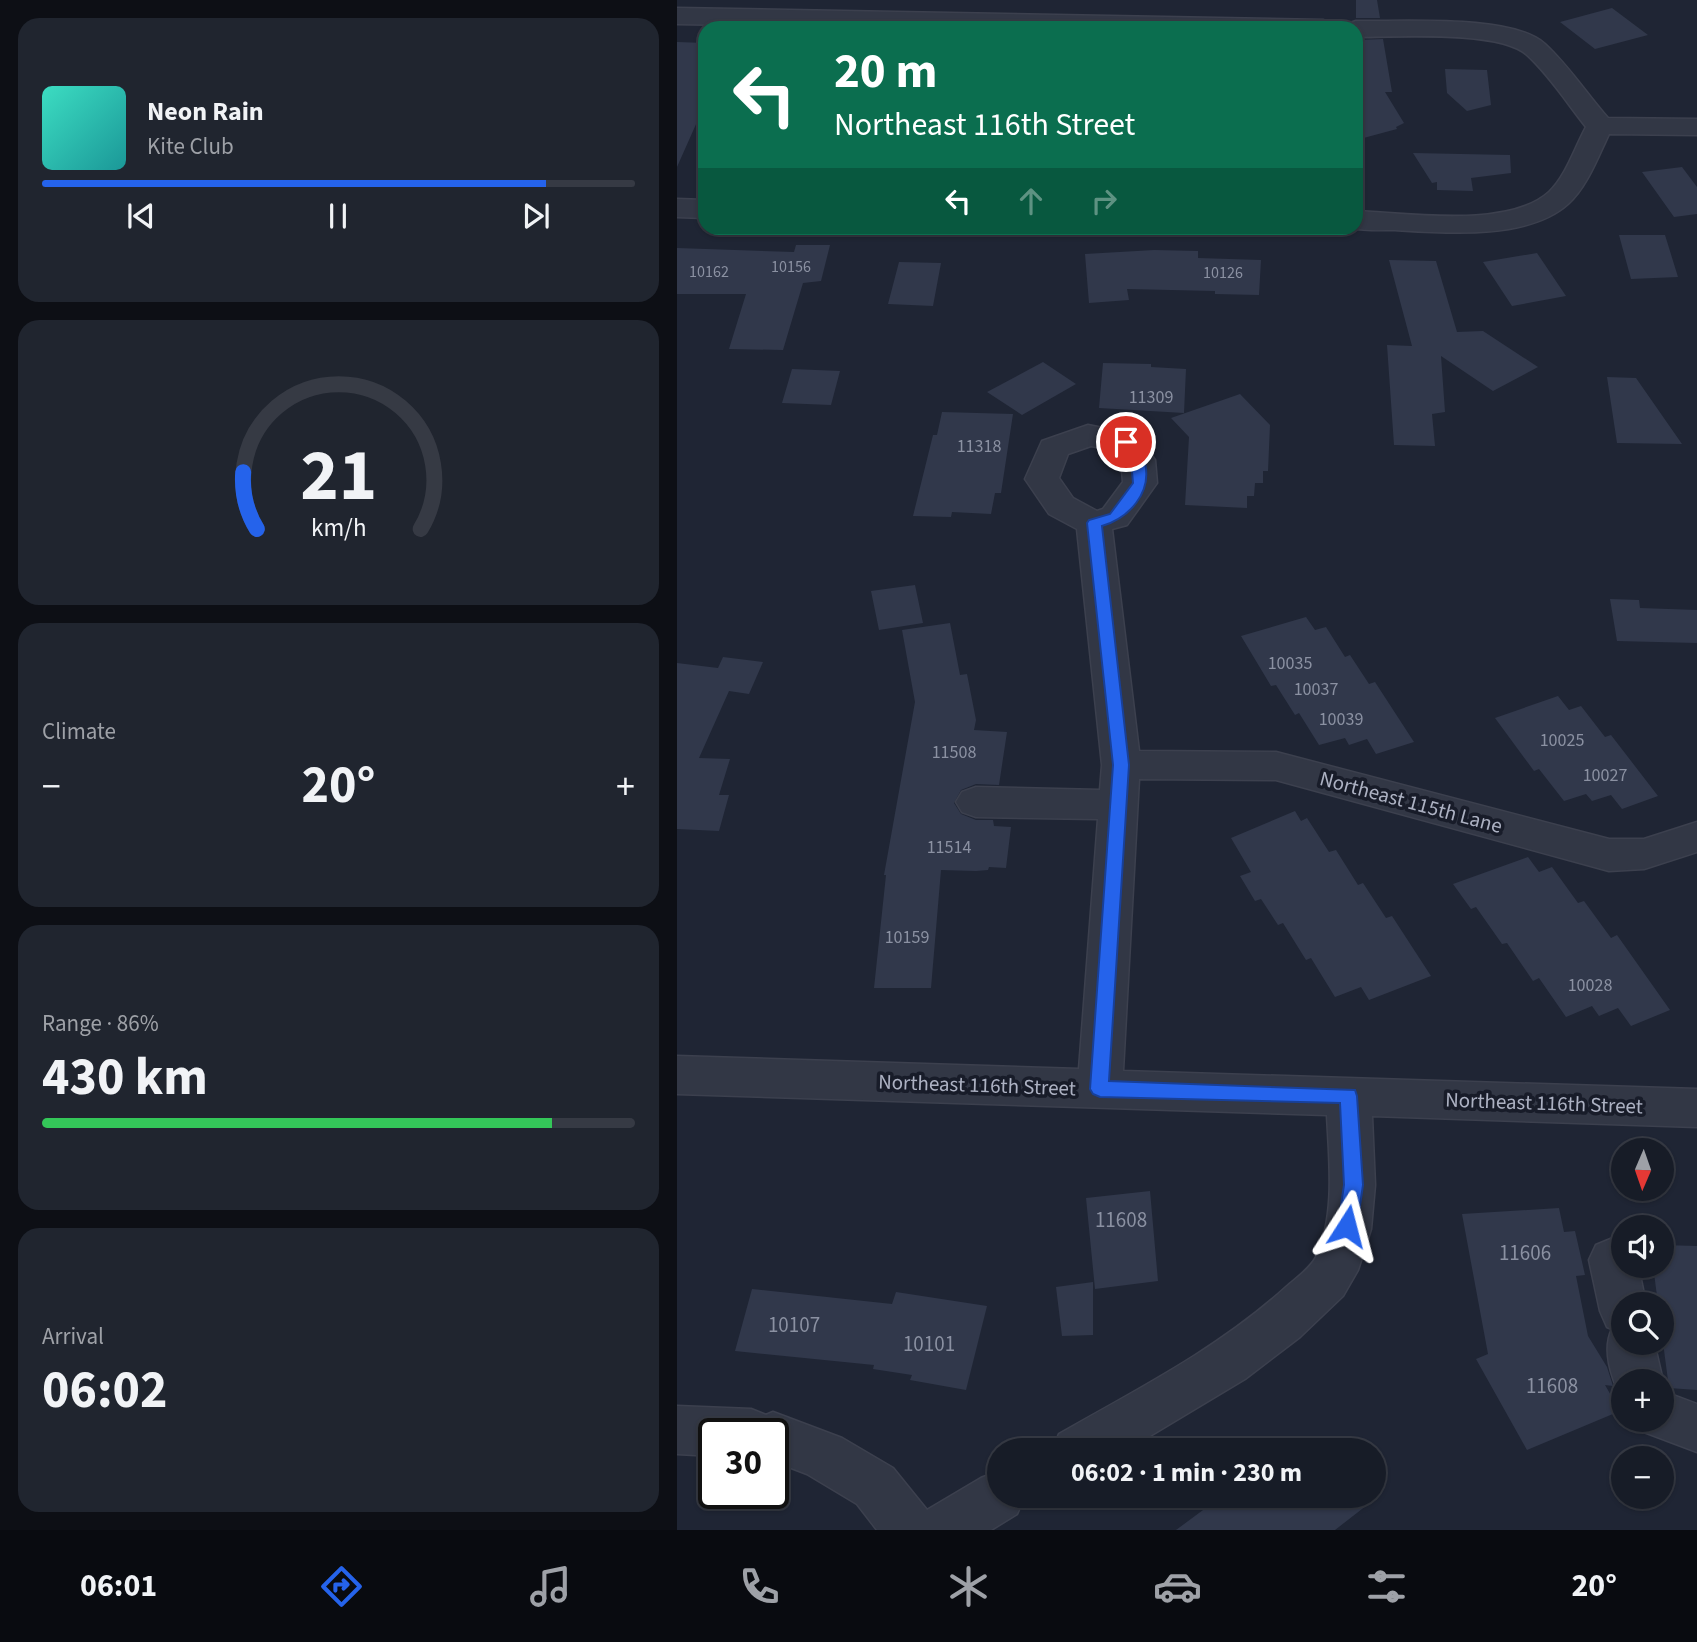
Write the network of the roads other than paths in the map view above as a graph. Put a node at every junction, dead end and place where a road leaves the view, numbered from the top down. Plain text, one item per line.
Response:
1 (677, 16) edge
2 (946, 21) edge
3 (1363, 29) edge
4 (1600, 127) junction
5 (1697, 127) edge
6 (677, 208) edge
7 (698, 209) edge
8 (1363, 220) edge
9 (1094, 523) dead end
10 (1121, 765) junction
11 (976, 802) dead end
12 (1118, 805) junction
13 (1697, 837) edge
14 (677, 1075) edge
15 (1100, 1089) junction
16 (1348, 1096) junction
17 (1697, 1108) edge
18 (1674, 1419) edge
19 (1697, 1428) edge
20 (677, 1430) edge
21 (698, 1431) edge
22 (1099, 1438) edge
23 (789, 1442) edge
24 (987, 1503) edge
25 (910, 1530) edge
26 (942, 1530) edge

1 - 2 street
3 - 4 street
4 - 5 street
4 - 8 street
6 - 7 street
9 - 10 street
10 - 12 street
10 - 13 street, Northeast 115th Lane
11 - 12 street
12 - 15 street
14 - 15 street, Northeast 116th Street
15 - 16 street, Northeast 116th Street
16 - 17 street, Northeast 116th Street
16 - 22 street
18 - 19 street
20 - 21 street
23 - 25 street
24 - 26 street

